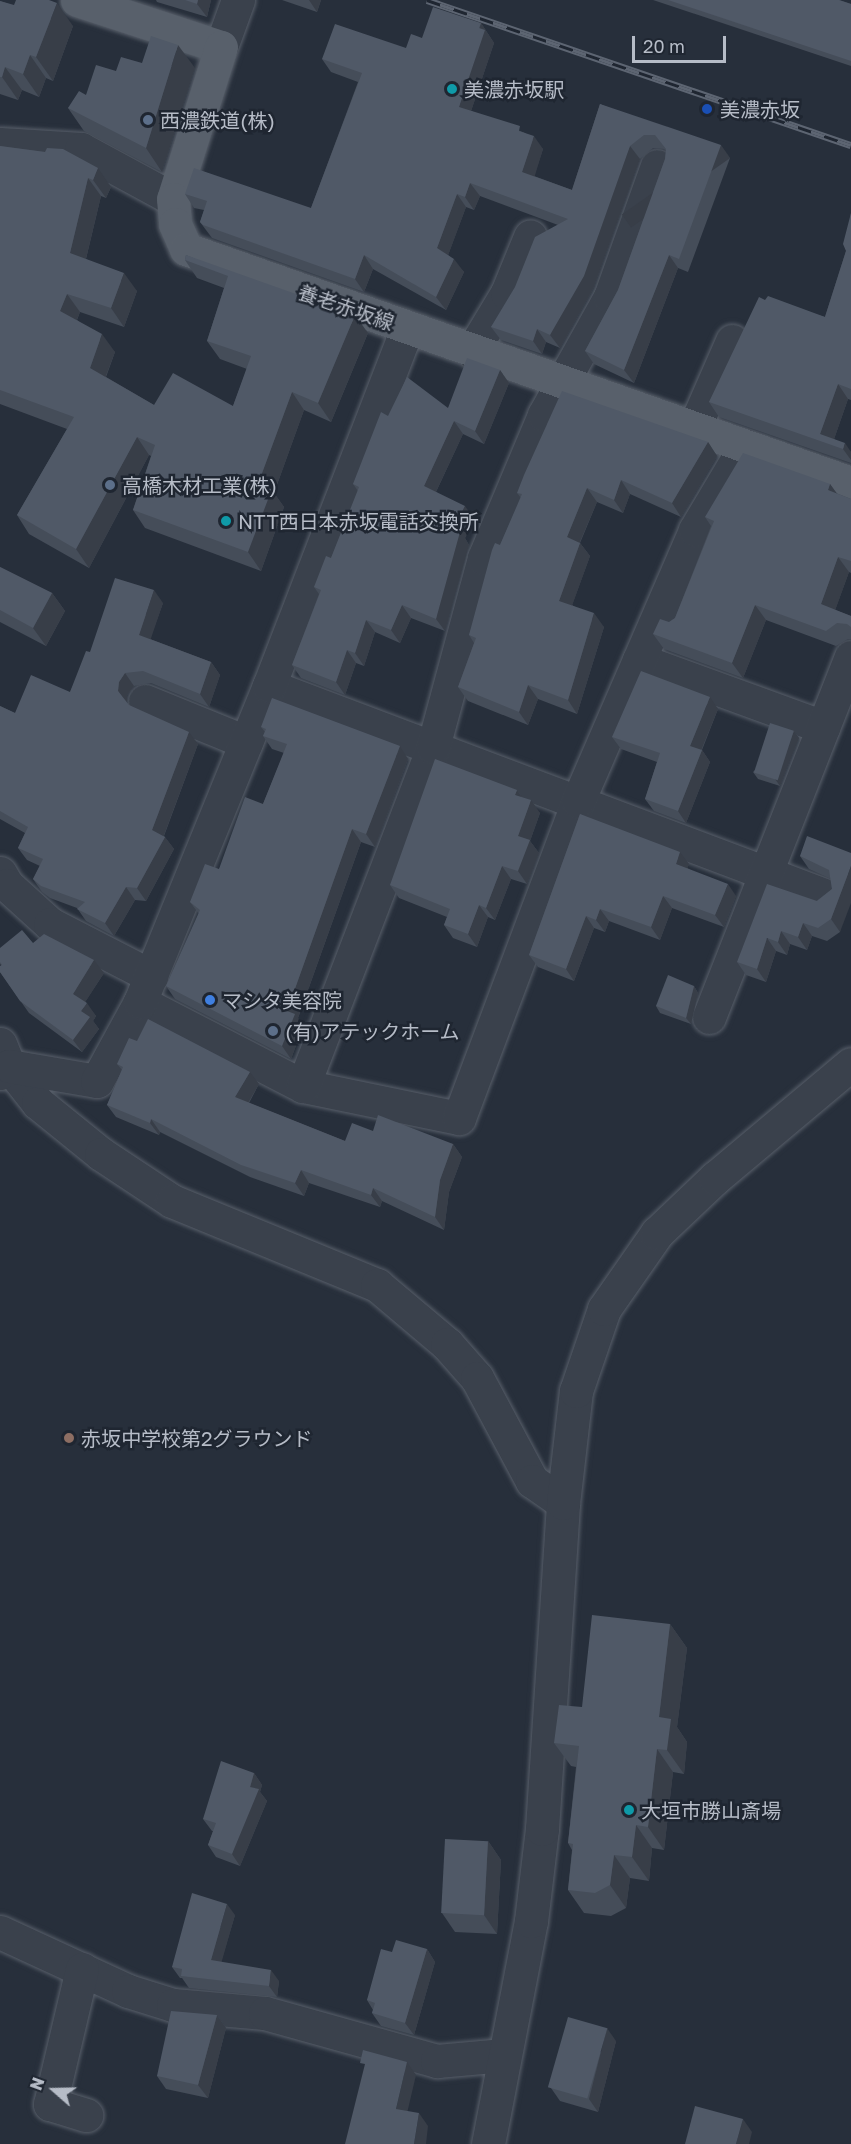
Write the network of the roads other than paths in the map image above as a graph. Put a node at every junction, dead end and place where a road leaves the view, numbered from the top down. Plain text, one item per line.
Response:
1 (77, 0) edge
2 (238, 0) edge
3 (221, 47) junction
4 (0, 144) edge
5 (657, 166) dead end
6 (173, 199) junction
7 (530, 237) dead end
8 (407, 328) junction
9 (732, 341) dead end
10 (472, 351) junction
11 (562, 381) junction
12 (694, 428) junction
13 (745, 446) junction
14 (851, 483) edge
15 (851, 657) edge
16 (639, 660) junction
17 (269, 686) junction
18 (145, 701) dead end
19 (823, 726) junction
20 (246, 742) junction
21 (434, 747) junction
22 (579, 801) junction
23 (764, 871) junction
24 (0, 873) edge
25 (824, 895) edge
26 (146, 989) junction
27 (709, 1017) dead end
28 (3, 1061) edge
29 (851, 1064) edge
30 (303, 1086) junction
31 (563, 1503) junction
32 (0, 1932) edge
33 (82, 1969) junction
34 (504, 2055) junction
35 (86, 2115) dead end
36 (488, 2144) edge

1 - 3 main road
2 - 3 street
3 - 6 main road, 養老赤坂線
4 - 6 street
5 - 11 street
6 - 8 main road, 養老赤坂線
7 - 10 street
8 - 10 main road, 養老赤坂線
8 - 17 street
9 - 12 street
10 - 11 main road, 養老赤坂線
11 - 12 main road, 養老赤坂線
11 - 21 street
12 - 13 main road, 養老赤坂線
13 - 14 main road, 養老赤坂線
13 - 16 street
15 - 19 street
16 - 19 street
16 - 22 street
17 - 20 street
17 - 21 street
18 - 20 street
19 - 23 street
20 - 26 street
21 - 22 street
21 - 30 street
22 - 23 street
22 - 30 street
23 - 25 street
23 - 27 street
24 - 26 street
26 - 28 street
26 - 30 street
28 - 31 street
29 - 31 street
31 - 34 street
32 - 33 street
33 - 34 street
33 - 35 street
34 - 36 street

